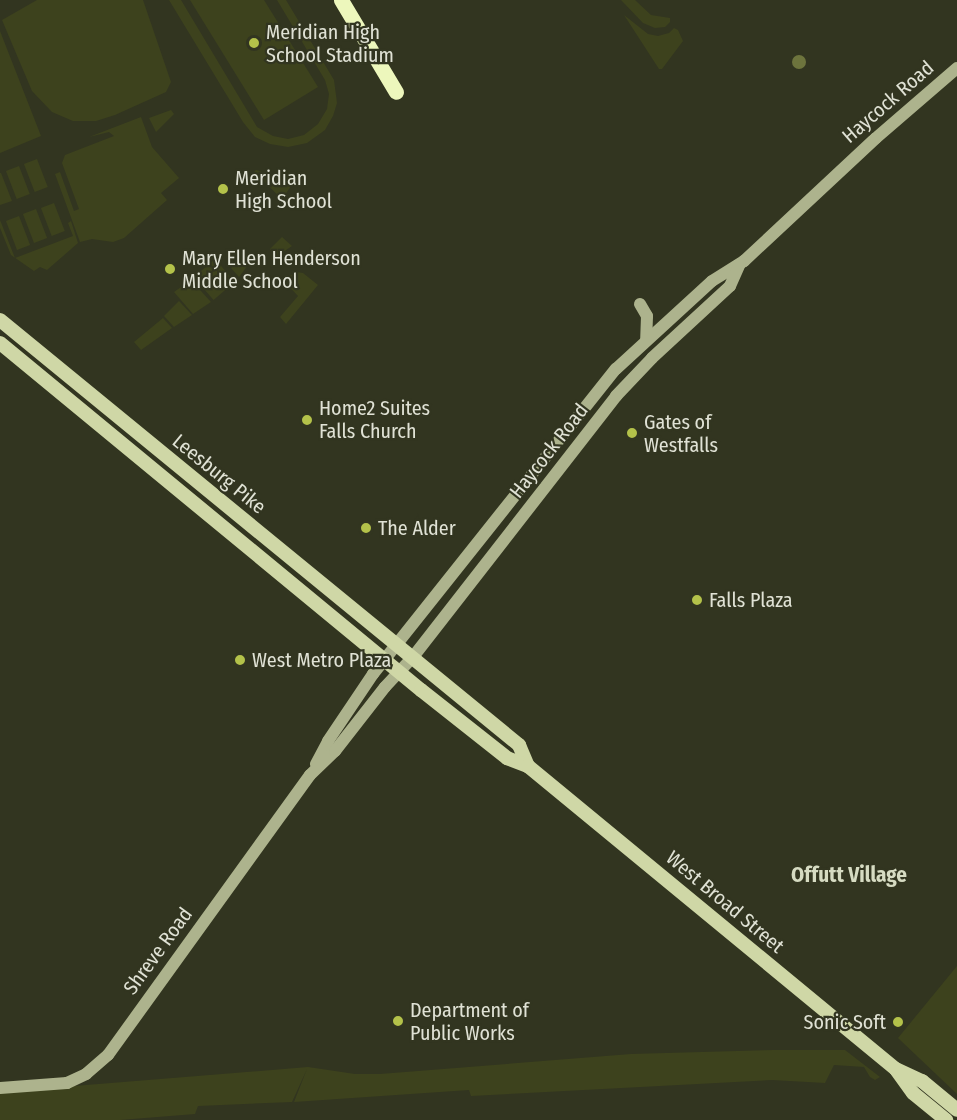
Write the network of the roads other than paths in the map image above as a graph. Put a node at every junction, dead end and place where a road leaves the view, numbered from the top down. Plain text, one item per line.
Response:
1 (341, 0) edge
2 (957, 68) edge
3 (396, 92) dead end
4 (740, 264) junction
5 (640, 304) dead end
6 (0, 320) edge
7 (645, 340) junction
8 (0, 343) edge
9 (398, 644) junction
10 (413, 657) junction
11 (384, 660) junction
12 (399, 672) junction
13 (528, 766) junction
14 (310, 775) junction
15 (896, 1069) junction
16 (0, 1088) edge
17 (957, 1110) edge
18 (946, 1120) edge

1 - 3 highway
2 - 4 main road, Haycock Road
4 - 7 main road, Haycock Road
4 - 10 main road, Haycock Road
5 - 7 main road
6 - 9 main road, Leesburg Pike
7 - 9 main road, Haycock Road
8 - 11 main road, Leesburg Pike
9 - 10 main road, Leesburg Pike
9 - 11 main road, Shreve Road
10 - 12 main road, Haycock Road
10 - 13 main road, West Broad Street
11 - 12 main road, Leesburg Pike
11 - 14 main road, Shreve Road
12 - 13 main road, West Broad Street
12 - 14 main road, Shreve Road
13 - 15 main road, West Broad Street
14 - 16 main road, Shreve Road
15 - 17 main road, West Broad Street
15 - 18 main road, West Broad Street

